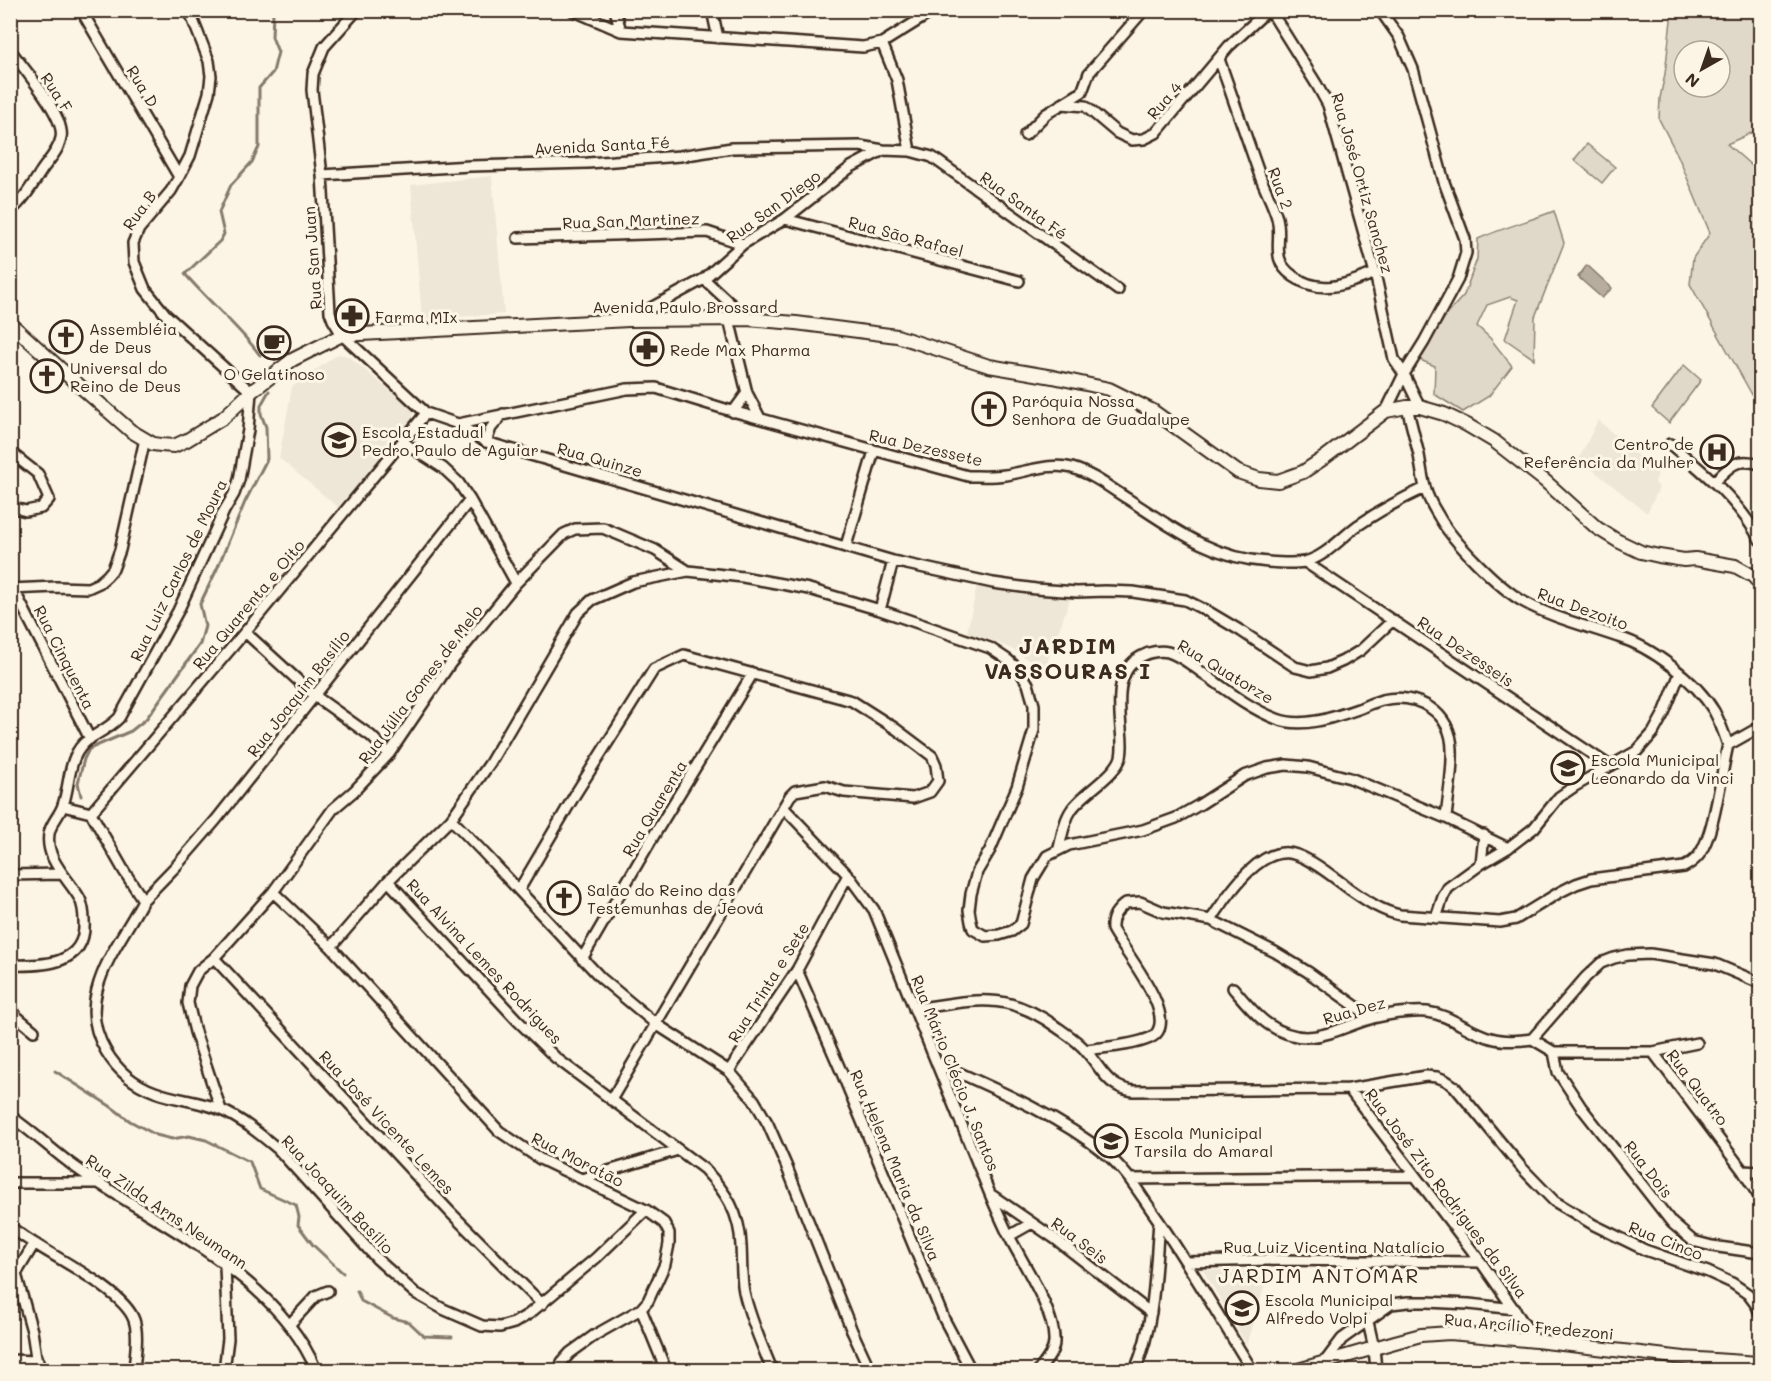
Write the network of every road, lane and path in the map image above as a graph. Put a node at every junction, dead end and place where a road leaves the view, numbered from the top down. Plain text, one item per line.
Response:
1 (81, 10) edge
2 (189, 10) edge
3 (357, 10) edge
4 (572, 10) edge
5 (615, 10) edge
6 (712, 10) edge
7 (934, 10) edge
8 (1144, 10) edge
9 (1269, 10) edge
10 (1380, 10) edge
11 (621, 31) junction
12 (718, 38) junction
13 (882, 43) junction
14 (10, 51) edge
15 (1219, 59) junction
16 (1062, 104) junction
17 (1025, 135) dead end
18 (883, 150) junction
19 (910, 151) junction
20 (322, 175) junction
21 (179, 177) junction
22 (10, 211) edge
23 (785, 219) junction
24 (518, 238) dead end
25 (743, 244) junction
26 (1375, 273) junction
27 (704, 279) junction
28 (1019, 281) dead end
29 (1118, 290) dead end
30 (729, 319) junction
31 (747, 319) junction
32 (629, 320) junction
33 (10, 323) edge
34 (342, 335) junction
35 (1404, 374) junction
36 (251, 392) junction
37 (747, 393) junction
38 (1413, 407) junction
39 (1386, 411) junction
40 (733, 412) junction
41 (426, 413) junction
42 (503, 414) junction
43 (760, 418) junction
44 (458, 424) junction
45 (145, 439) junction
46 (403, 442) junction
47 (486, 442) junction
48 (1670, 444) dead end
49 (874, 451) junction
50 (10, 452) edge
51 (1761, 464) edge
52 (1714, 482) junction
53 (1425, 488) junction
54 (470, 500) junction
55 (10, 507) edge
56 (1761, 540) edge
57 (846, 546) junction
58 (893, 561) junction
59 (1305, 562) junction
60 (688, 571) junction
61 (516, 583) junction
62 (1761, 584) edge
63 (12, 589) edge
64 (880, 609) junction
65 (1393, 620) junction
66 (245, 632) junction
67 (753, 673) junction
68 (1680, 674) junction
69 (315, 696) junction
70 (1761, 727) edge
71 (90, 739) junction
72 (1728, 745) junction
73 (389, 754) junction
74 (1610, 766) junction
75 (63, 806) junction
76 (784, 808) junction
77 (91, 813) junction
78 (1446, 818) junction
79 (451, 819) junction
80 (1484, 835) junction
81 (1059, 848) junction
82 (1508, 848) junction
83 (1481, 864) junction
84 (61, 874) junction
85 (10, 875) edge
86 (848, 875) junction
87 (388, 881) junction
88 (519, 890) junction
89 (273, 892) junction
90 (143, 900) junction
91 (1436, 918) junction
92 (1211, 920) junction
93 (331, 947) junction
94 (214, 958) junction
95 (582, 959) junction
96 (10, 965) edge
97 (797, 970) junction
98 (1761, 983) edge
99 (1233, 988) dead end
100 (10, 1005) edge
101 (914, 1010) junction
102 (1372, 1018) junction
103 (656, 1023) junction
104 (34, 1031) dead end
105 (1532, 1039) junction
106 (1697, 1043) dead end
107 (1086, 1050) junction
108 (1554, 1052) junction
109 (1653, 1052) junction
110 (937, 1063) junction
111 (729, 1071) junction
112 (1349, 1089) junction
113 (611, 1100) junction
114 (221, 1110) junction
115 (10, 1116) edge
116 (678, 1150) junction
117 (1743, 1171) junction
118 (1761, 1172) edge
119 (1415, 1176) junction
120 (582, 1179) junction
121 (1130, 1179) junction
122 (10, 1183) edge
123 (100, 1184) junction
124 (990, 1194) junction
125 (1761, 1198) edge
126 (646, 1210) junction
127 (1159, 1221) junction
128 (1032, 1223) junction
129 (10, 1227) edge
130 (1010, 1236) junction
131 (34, 1244) junction
132 (1761, 1253) edge
133 (1186, 1262) junction
134 (1481, 1262) junction
135 (225, 1266) junction
136 (13, 1274) edge
137 (328, 1291) dead end
138 (542, 1304) junction
139 (641, 1308) junction
140 (1515, 1309) junction
141 (1151, 1313) junction
142 (1761, 1314) edge
143 (1368, 1322) junction
144 (289, 1325) junction
145 (1536, 1341) junction
146 (1374, 1348) junction
147 (10, 1360) edge
148 (1324, 1363) junction
149 (1760, 1363) edge
150 (38, 1366) edge
151 (134, 1371) edge
152 (224, 1371) edge
153 (316, 1371) edge
154 (560, 1371) edge
155 (666, 1371) edge
156 (772, 1371) edge
157 (870, 1371) edge
158 (971, 1371) edge
159 (1040, 1371) edge
160 (1135, 1371) edge
161 (1252, 1371) edge
162 (1298, 1371) edge
163 (1376, 1371) edge

1 - 21 street, Rua D
2 - 21 street, Rua B
3 - 20 street, Rua San Juan
4 - 11 street
5 - 11 street
6 - 12 street
7 - 13 street
8 - 16 street
9 - 15 street, Rua 4
9 - 26 street, Rua José Ortiz Sanchez
10 - 35 street
11 - 12 street
12 - 13 street
13 - 19 street
14 - 22 street, Rua F
15 - 16 street, Rua 4
15 - 26 street, Rua 2
16 - 17 street
18 - 19 street
18 - 20 street, Avenida Santa Fé
18 - 23 street, Rua San Diego
19 - 29 street, Rua Santa Fé
20 - 34 street, Rua San Juan
21 - 36 street, Rua B
23 - 25 street, Rua San Diego
23 - 28 street, Rua São Rafael
24 - 25 street, Rua San Martinez
25 - 27 street, Rua San Diego
26 - 35 street, Rua José Ortiz Sanchez
27 - 31 street
27 - 32 street, Rua San Diego
30 - 31 main road, Avenida Paulo Brossard
30 - 32 main road, Avenida Paulo Brossard
30 - 37 street
31 - 39 main road, Avenida Paulo Brossard
32 - 34 main road, Avenida Paulo Brossard
33 - 45 main road, Avenida Paulo Brossard
34 - 36 main road, Avenida Paulo Brossard
34 - 41 street, Rua Quinze
35 - 38 street, Rua José Ortiz Sanchez
35 - 39 street
36 - 45 main road, Avenida Paulo Brossard
36 - 71 street, Rua Luiz Carlos de Moura
37 - 40 street
37 - 43 street
38 - 39 main road, Avenida Paulo Brossard
38 - 53 street, Rua Dezoito
38 - 62 main road, Avenida Paulo Brossard
40 - 42 street, Rua Dezessete
40 - 43 street, Rua Dezessete
41 - 44 street, Rua Quinze
41 - 46 street, Rua Quarenta e Oito
42 - 44 street, Rua Dezessete
42 - 47 street
43 - 49 street, Rua Dezessete
44 - 47 street, Rua Quinze
45 - 63 street
46 - 54 street
46 - 66 street, Rua Quarenta e Oito
47 - 57 street, Rua Quinze
48 - 52 street
49 - 57 street
49 - 59 street, Rua Dezessete
50 - 55 street
51 - 52 street
52 - 56 street
53 - 59 street, Rua Dezessete
53 - 68 street, Rua Dezoito
54 - 61 street
54 - 69 street, Rua Joaquim Basílio
57 - 58 street, Rua Quinze
58 - 64 street
58 - 65 street, Rua Quinze
59 - 65 street, Rua Dezesseis
60 - 61 street, Rua Júlia Gomes de Melo
60 - 64 street, Rua Júlia Gomes de Melo
60 - 79 street
61 - 73 street, Rua Júlia Gomes de Melo
63 - 71 street, Rua Cinquenta
64 - 81 street, Rua Júlia Gomes de Melo
65 - 74 street, Rua Dezesseis
66 - 69 street
66 - 77 street, Rua Quarenta e Oito
67 - 76 street
67 - 88 street
67 - 95 street, Rua Quarenta
68 - 72 street, Rua Dezoito
68 - 74 street
69 - 73 street
69 - 90 street, Rua Joaquim Basílio
70 - 72 street
71 - 75 street, Rua Luiz Carlos de Moura
72 - 91 street
73 - 89 street, Rua Júlia Gomes de Melo
74 - 82 street
75 - 77 street
75 - 84 street, Rua Luiz Carlos de Moura
76 - 86 street, Rua Mário Clécio J. Santos
76 - 103 street
77 - 90 street
78 - 80 street
78 - 81 street
78 - 81 street, Rua Quatorze
79 - 87 street
79 - 88 street
80 - 82 street
80 - 83 street
82 - 83 street
83 - 91 street
84 - 85 street
84 - 96 street, Rua Luiz Carlos de Moura
86 - 97 street, Rua Trinta e Sete
86 - 101 street, Rua Mário Clécio J. Santos
87 - 93 street
87 - 113 street, Rua Alvina Lemes Rodrigues
88 - 95 street
89 - 93 street, Rua Moratão
89 - 94 street, Rua Júlia Gomes de Melo
90 - 114 street, Rua Joaquim Basílio
91 - 92 street
92 - 102 street
92 - 107 street
93 - 120 street, Rua Moratão
94 - 114 street, Rua Júlia Gomes de Melo
94 - 138 street, Rua José Vicente Lemes
95 - 103 street
97 - 111 street, Rua Trinta e Sete
97 - 158 street, Rua Helena Maria da Silva
98 - 105 street
99 - 102 street, Rua Dez
100 - 104 street
101 - 107 street, Rua José Zito Rodrigues da Silva
101 - 110 street, Rua Mário Clécio J. Santos
102 - 105 street, Rua Dez
103 - 111 street
103 - 113 street
105 - 108 street
106 - 109 street
107 - 112 street, Rua José Zito Rodrigues da Silva
108 - 109 street
108 - 132 street, Rua Dois
109 - 117 street, Rua Quatro
110 - 121 street
110 - 124 street, Rua Mário Clécio J. Santos
111 - 157 street
112 - 119 street, Rua José Zito Rodrigues da Silva
112 - 142 street, Rua Cinco
113 - 116 street, Rua Alvina Lemes Rodrigues
114 - 138 street, Rua Joaquim Basílio
115 - 123 street, Rua Zilda Arns Neumann
116 - 120 street
116 - 156 street, Rua Alvina Lemes Rodrigues
117 - 118 street
117 - 125 street, Rua Quatro
119 - 121 street
119 - 134 street, Rua José Zito Rodrigues da Silva
120 - 126 street, Rua Moratão
121 - 127 street
122 - 123 street
123 - 135 street, Rua Zilda Arns Neumann
124 - 128 street, Rua Seis
124 - 130 street, Rua Mário Clécio J. Santos
126 - 138 street, Rua Joaquim Basílio
126 - 139 street, Rua Moratão
127 - 133 street
127 - 141 street
128 - 130 street
128 - 141 street, Rua Seis
129 - 131 street
130 - 159 street, Rua Mário Clécio J. Santos
131 - 136 street
131 - 151 street
133 - 134 street, Rua Luiz Vicentina Natalício
133 - 161 street
134 - 140 street, Rua José Zito Rodrigues da Silva
135 - 144 street, Rua Zilda Arns Neumann
135 - 152 street
136 - 150 street
137 - 144 street
139 - 154 street, Rua Moratão
139 - 155 street
140 - 143 street
140 - 145 street, Rua José Zito Rodrigues da Silva
141 - 160 street
143 - 146 street
143 - 148 street
144 - 153 street, Rua Zilda Arns Neumann
145 - 146 main road, Rua Arcílio Fredezoni
145 - 149 main road, Rua Arcílio Fredezoni
146 - 148 main road, Rua Arcílio Fredezoni
146 - 163 street
147 - 150 street
148 - 162 main road, Rua Arcílio Fredezoni

